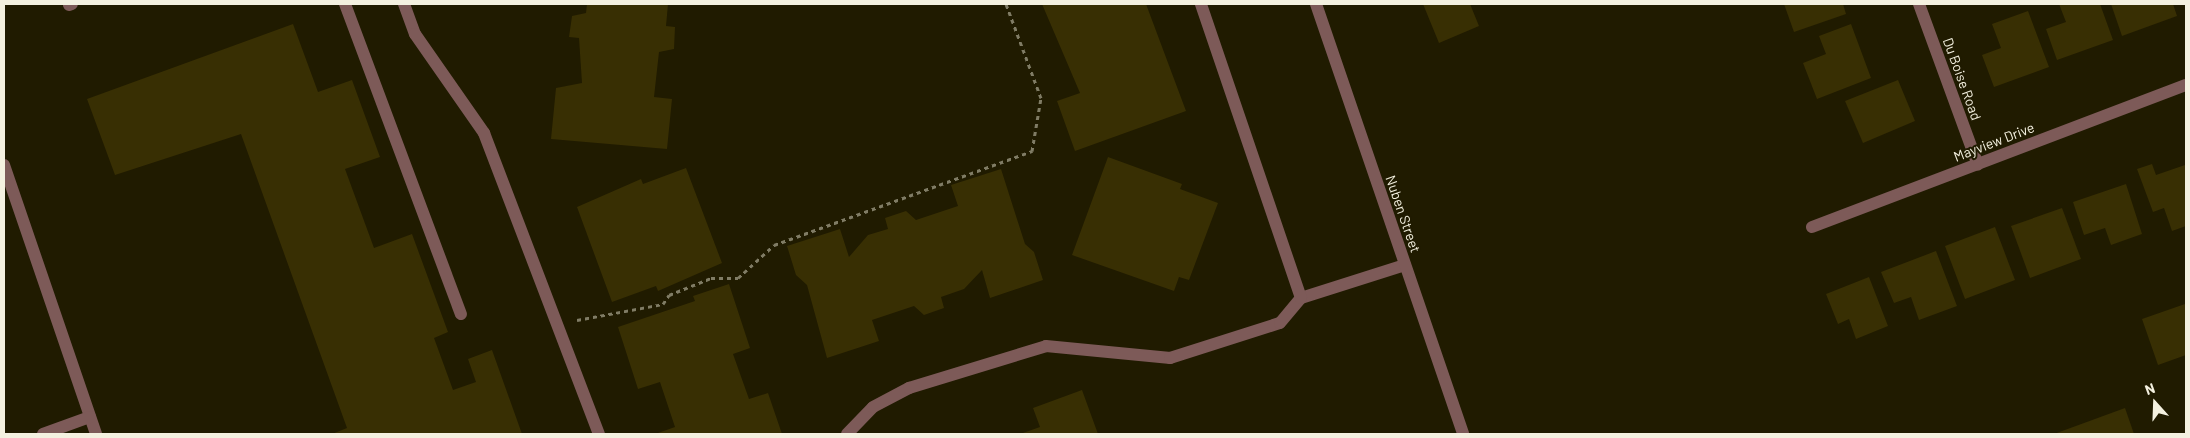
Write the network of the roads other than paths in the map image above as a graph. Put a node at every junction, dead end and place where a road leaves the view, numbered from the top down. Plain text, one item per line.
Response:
1 (345, 4) edge
2 (404, 4) edge
3 (1201, 4) edge
4 (1316, 4) edge
5 (1918, 4) edge
6 (2186, 85) edge
7 (1978, 164) junction
8 (4, 166) edge
9 (1812, 228) dead end
10 (1405, 265) junction
11 (1301, 298) junction
12 (461, 314) dead end
13 (90, 417) junction
14 (44, 434) edge
15 (96, 434) edge
16 (599, 434) edge
17 (847, 434) edge
18 (1463, 434) edge

1 - 12 street
2 - 16 street
3 - 11 street
4 - 10 street, Nuben Street
5 - 7 street, Du Boise Road
6 - 7 street, Mayview Drive
7 - 9 street, Mayview Drive
8 - 13 street
10 - 11 street
10 - 18 street, Nuben Street
11 - 17 street
13 - 14 street
13 - 15 street

